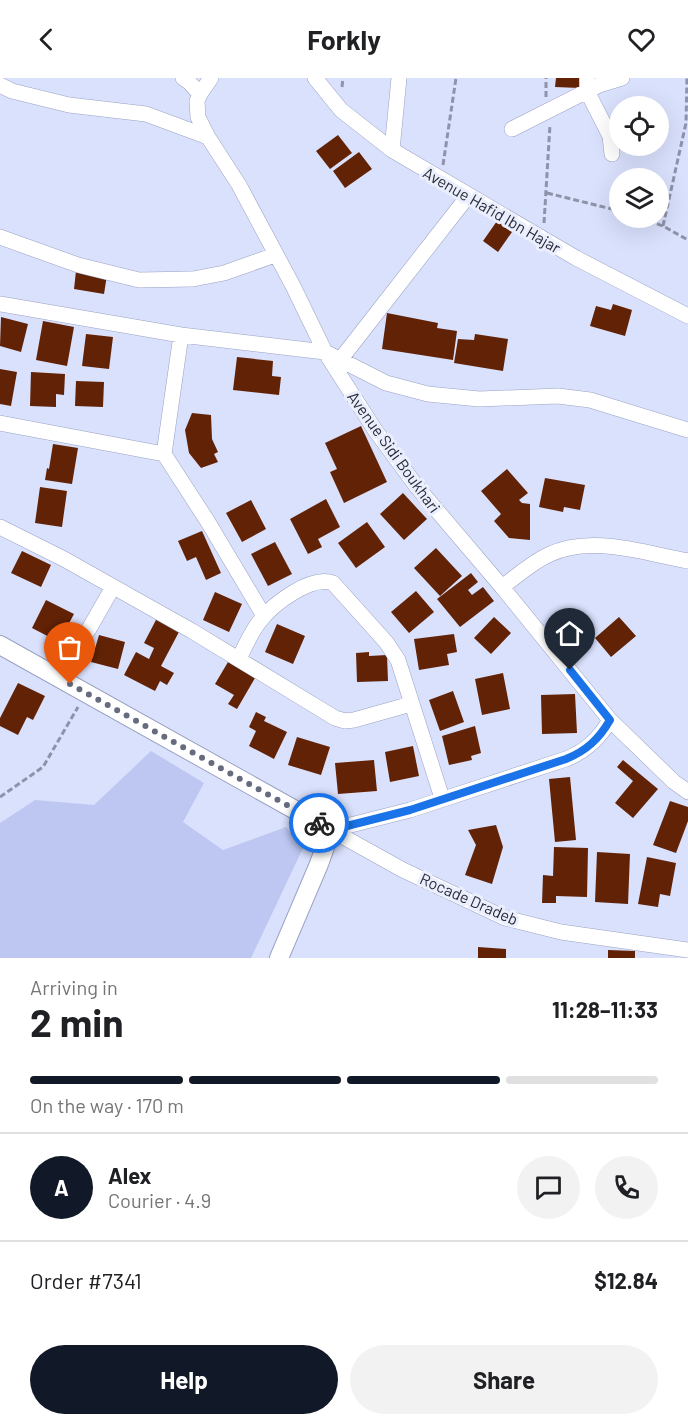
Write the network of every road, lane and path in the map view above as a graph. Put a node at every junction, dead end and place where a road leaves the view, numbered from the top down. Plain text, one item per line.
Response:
1 (183, 78) edge
2 (211, 78) edge
3 (315, 78) edge
4 (399, 78) edge
5 (456, 78) edge
6 (622, 78) edge
7 (687, 78) edge
8 (587, 84) edge
9 (0, 85) edge
10 (200, 94) junction
11 (551, 108) junction
12 (513, 129) dead end
13 (609, 130) edge
14 (208, 137) junction
15 (392, 150) junction
16 (441, 181) junction
17 (546, 194) junction
18 (468, 196) junction
19 (669, 199) edge
20 (609, 208) edge
21 (667, 228) edge
22 (0, 237) edge
23 (542, 238) junction
24 (688, 240) edge
25 (276, 255) junction
26 (0, 304) edge
27 (688, 316) edge
28 (182, 335) junction
29 (325, 352) junction
30 (340, 360) junction
31 (0, 423) edge
32 (688, 430) edge
33 (164, 454) junction
34 (0, 526) edge
35 (688, 561) edge
36 (502, 586) junction
37 (114, 587) junction
38 (264, 616) junction
39 (0, 645) edge
40 (239, 659) junction
41 (54, 675) junction
42 (86, 692) junction
43 (411, 704) junction
44 (610, 720) junction
45 (688, 792) edge
46 (0, 797) edge
47 (442, 798) junction
48 (331, 830) junction
49 (688, 950) edge
50 (279, 958) edge

1 - 10 street
2 - 10 street
3 - 15 street, Avenue Hafid Ibn Hajar
4 - 15 street
5 - 16 path
6 - 8 street
7 - 19 path
8 - 11 street
8 - 13 street
9 - 14 street
10 - 14 street, Avenue Sidi Boukhari
11 - 12 street
11 - 17 path
14 - 25 street, Avenue Sidi Boukhari
15 - 16 street, Avenue Hafid Ibn Hajar
16 - 18 street, Avenue Hafid Ibn Hajar
17 - 20 path
17 - 23 path
18 - 23 street, Avenue Hafid Ibn Hajar
18 - 30 street
21 - 24 path
22 - 25 street
23 - 27 street, Avenue Hafid Ibn Hajar
25 - 29 street, Avenue Sidi Boukhari
26 - 28 street
28 - 29 street
28 - 33 street
29 - 30 street
29 - 36 street, Avenue Sidi Boukhari
30 - 32 street
31 - 33 street
33 - 38 street
34 - 37 street
35 - 36 street
36 - 44 street, Avenue Sidi Boukhari
37 - 40 street
37 - 41 street
38 - 40 street
38 - 43 street
39 - 41 street, Rocade Dradeb
40 - 43 street
41 - 42 street, Rocade Dradeb
42 - 46 path
42 - 48 street, Rocade Dradeb
43 - 47 street
44 - 45 street, Avenue Sidi Boukhari
44 - 47 street
47 - 48 street
48 - 49 street, Rocade Dradeb
48 - 50 street

